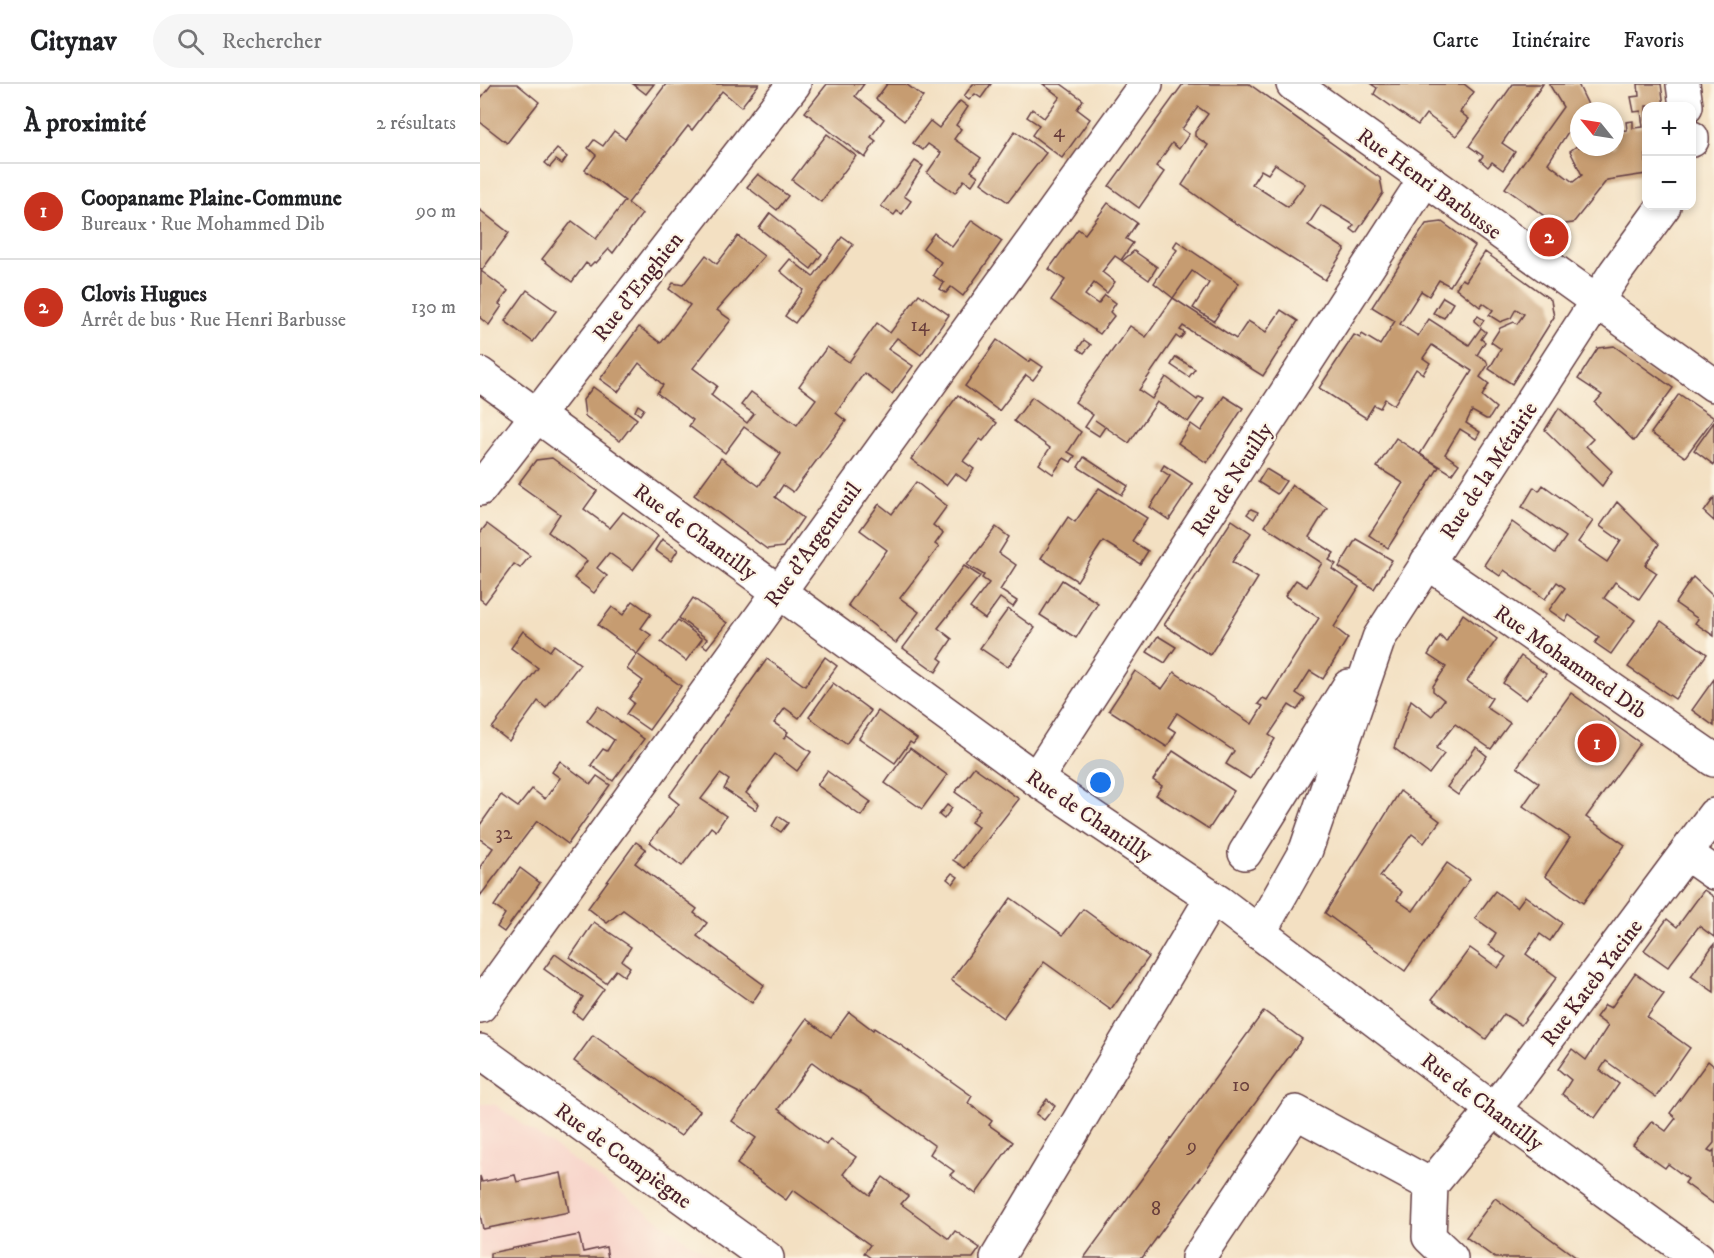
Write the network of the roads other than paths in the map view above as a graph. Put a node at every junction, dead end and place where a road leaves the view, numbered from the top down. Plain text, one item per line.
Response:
1 (794, 84) edge
2 (1146, 84) edge
3 (1293, 84) edge
4 (1683, 84) edge
5 (1685, 102) edge
6 (1425, 180) junction
7 (1661, 210) edge
8 (1598, 302) junction
9 (480, 374) edge
10 (1714, 385) edge
11 (538, 414) junction
12 (480, 489) edge
13 (1427, 562) junction
14 (778, 591) junction
15 (1379, 638) junction
16 (1714, 760) edge
17 (1036, 779) junction
18 (1714, 815) edge
19 (1245, 853) dead end
20 (1687, 854) junction
21 (1714, 873) edge
22 (1212, 898) junction
23 (1259, 933) junction
24 (480, 1006) edge
25 (480, 1051) edge
26 (1494, 1110) junction
27 (1431, 1185) junction
28 (767, 1258) edge
29 (997, 1258) edge
30 (1198, 1258) edge
31 (1451, 1258) edge
32 (1698, 1258) edge

1 - 11 street, Rue d'Enghien
2 - 14 street, Rue d'Argenteuil
3 - 6 street, Rue Henri Barbusse
4 - 5 street
6 - 8 street, Rue Henri Barbusse
6 - 17 street, Rue de Neuilly
7 - 8 street, Rue de la Métairie
8 - 10 street, Rue Henri Barbusse
8 - 13 street, Rue de la Métairie
9 - 11 street, Rue de Chantilly
11 - 12 street, Rue d'Enghien
11 - 14 street, Rue de Chantilly
13 - 15 street, Rue de la Métairie
13 - 16 street, Rue Mohammed Dib
14 - 17 street, Rue de Chantilly
14 - 24 street, Rue d'Argenteuil
15 - 19 street, Rue de la Métairie
15 - 23 street, Rue de la Métairie
17 - 22 street, Rue de Chantilly
18 - 20 street
20 - 21 street
20 - 26 street, Rue Kateb Yacine
22 - 23 street, Rue de Chantilly
22 - 29 street
23 - 26 street, Rue de Chantilly
25 - 28 street, Rue de Compiègne
26 - 27 street, Rue Kateb Yacine
26 - 32 street, Rue de Chantilly
27 - 30 street
27 - 31 street

